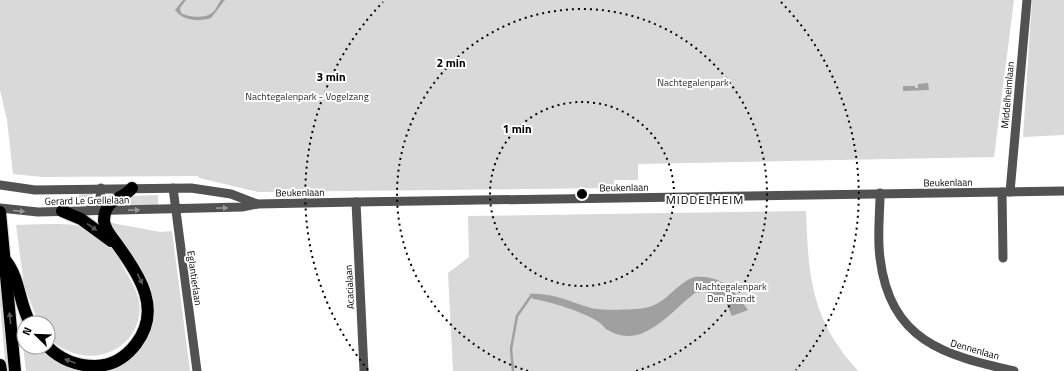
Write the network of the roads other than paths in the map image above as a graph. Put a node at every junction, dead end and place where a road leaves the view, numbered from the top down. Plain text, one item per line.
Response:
1 (1027, 0) edge
2 (0, 185) edge
3 (101, 188) junction
4 (132, 188) junction
5 (173, 188) junction
6 (1006, 192) junction
7 (1064, 192) edge
8 (880, 193) junction
9 (356, 202) junction
10 (257, 204) junction
11 (0, 208) edge
12 (175, 209) junction
13 (87, 210) junction
14 (107, 210) junction
15 (62, 211) junction
16 (0, 212) edge
17 (119, 246) junction
18 (1003, 258) dead end
19 (4, 259) junction
20 (27, 315) edge
21 (56, 353) edge
22 (0, 366) edge
23 (0, 371) edge
24 (15, 371) edge
25 (197, 371) edge
26 (364, 371) edge
27 (1014, 371) edge

1 - 6 street, Middelheimlaan
2 - 3 street, Gerard Le Grellelaan
3 - 4 street, Gerard Le Grellelaan
3 - 13 street
4 - 5 street, Gerard Le Grellelaan
4 - 14 highway
5 - 10 street, Beukenlaan
5 - 12 street, Eglantierlaan
6 - 7 street, Beukenlaan
6 - 8 street, Beukenlaan
6 - 18 street, Middelheimlaan
8 - 9 street, Beukenlaan
8 - 27 street, Dennenlaan
9 - 10 street, Beukenlaan
9 - 26 street, Acacialaan
12 -> 10 street, Beukenlaan
11 -> 15 street, Gerard Le Grellelaan
14 -> 12 street, Gerard Le Grellelaan
12 - 25 street, Eglantierlaan
13 - 14 street, Gerard Le Grellelaan
13 - 15 street, Gerard Le Grellelaan
14 - 17 highway
15 -> 17 highway
16 - 19 highway
17 -> 21 highway
19 - 20 highway
24 -> 19 highway
22 - 23 highway

